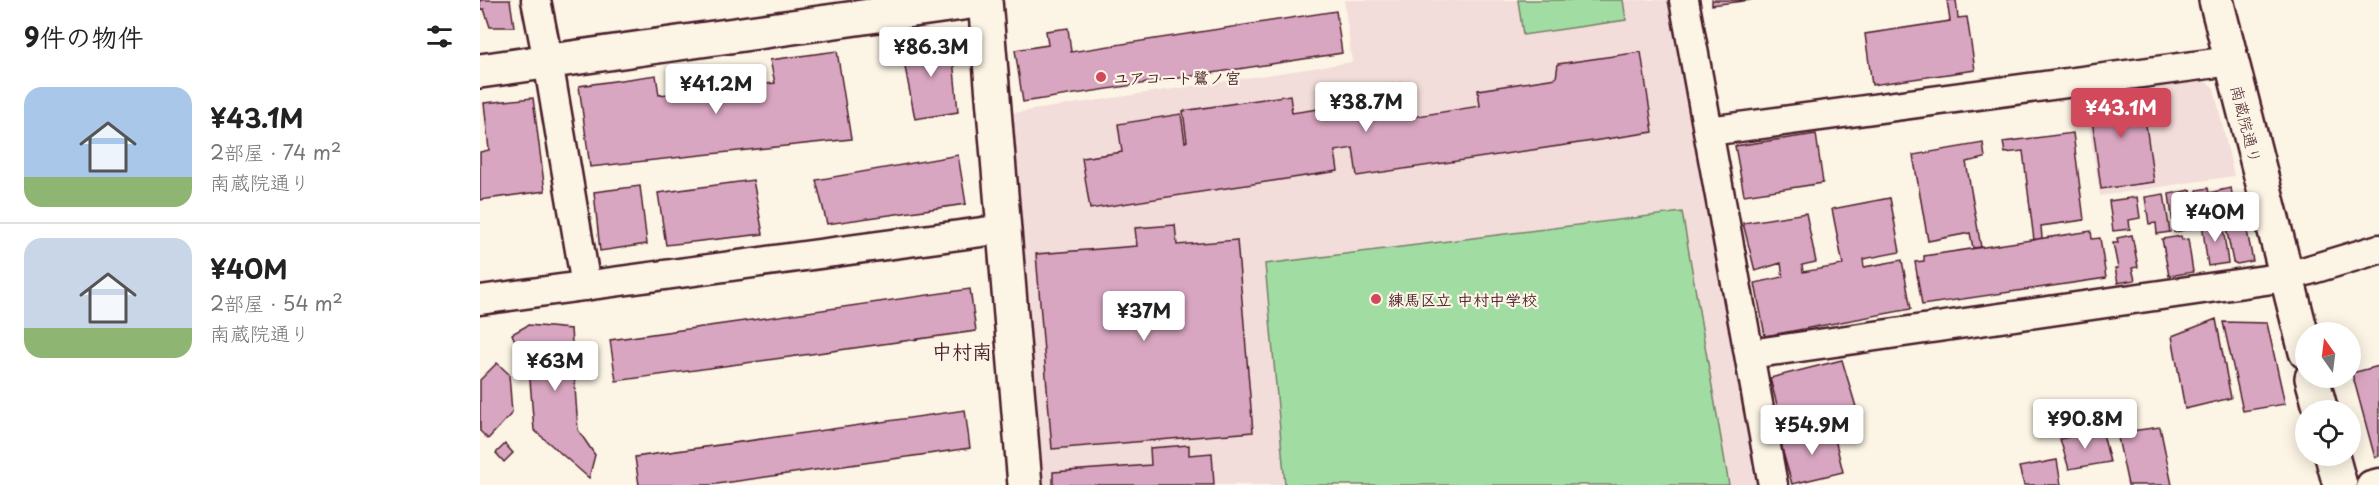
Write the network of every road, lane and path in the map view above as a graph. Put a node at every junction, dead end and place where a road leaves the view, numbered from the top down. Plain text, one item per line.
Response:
1 (536, 0) edge
2 (985, 0) edge
3 (1684, 0) edge
4 (2216, 0) edge
5 (548, 62) junction
6 (2231, 62) junction
7 (480, 70) edge
8 (1709, 131) junction
9 (1004, 230) junction
10 (2379, 249) edge
11 (2286, 277) junction
12 (585, 286) junction
13 (480, 300) edge
14 (2298, 322) edge
15 (1750, 354) junction
16 (2335, 466) edge
17 (2379, 483) edge
18 (1025, 485) edge
19 (1773, 485) edge
20 (2340, 485) edge
21 (2371, 485) edge

1 - 5 street
2 - 5 street
2 - 9 street
3 - 8 street
4 - 6 street, 南蔵院通り
5 - 7 street
5 - 12 street
6 - 8 street
6 - 11 street, 南蔵院通り
8 - 15 street
9 - 12 street
9 - 18 street
10 - 11 street
11 - 14 street, 南蔵院通り
11 - 15 street
12 - 13 street
15 - 19 street
16 - 20 street
17 - 21 street

